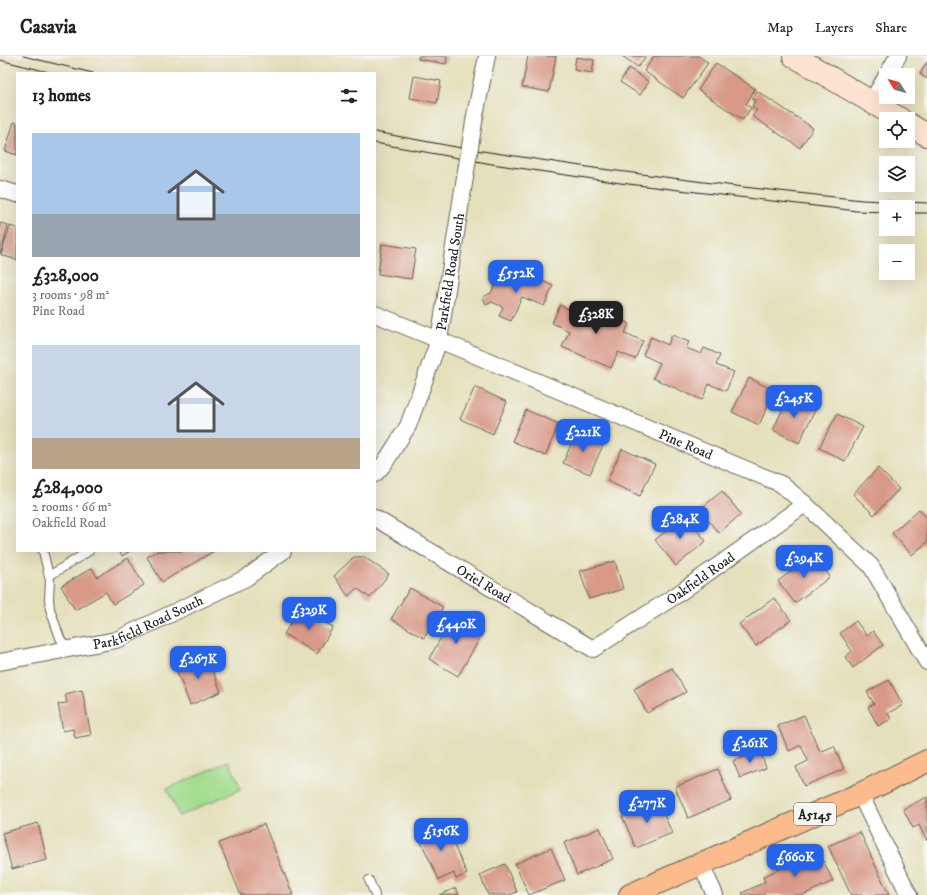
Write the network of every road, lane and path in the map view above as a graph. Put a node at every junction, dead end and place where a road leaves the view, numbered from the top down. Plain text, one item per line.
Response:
1 (487, 56) edge
2 (794, 56) edge
3 (898, 56) edge
4 (891, 68) edge
5 (879, 90) edge
6 (872, 102) junction
7 (888, 112) edge
8 (915, 128) edge
9 (927, 135) edge
10 (0, 189) edge
11 (16, 194) edge
12 (376, 314) edge
13 (439, 340) junction
14 (376, 473) edge
15 (805, 504) junction
16 (376, 519) edge
17 (43, 552) edge
18 (87, 552) edge
19 (282, 552) edge
20 (49, 576) junction
21 (67, 649) junction
22 (593, 649) joint
23 (0, 662) edge
24 (927, 662) edge
25 (927, 761) edge
26 (860, 794) junction
27 (701, 864) junction
28 (369, 880) dead end
29 (375, 895) edge
30 (630, 895) edge
31 (715, 895) edge
32 (909, 895) edge

1 - 13 street, Parkfield Road South, bridge
2 - 6 main road
3 - 4 street
5 - 6 street
6 - 7 main road
8 - 9 main road
10 - 11 street
12 - 13 street, Pine Road
13 - 14 street, Parkfield Road South
13 - 15 street, Pine Road
15 - 22 street, Oakfield Road
15 - 24 street, Pine Road
16 - 22 street, Oriel Road
17 - 20 lane
18 - 20 lane
19 - 21 street, Parkfield Road South
20 - 21 lane
21 - 23 street, Parkfield Road South
25 - 26 main road, A5145
26 - 27 main road, A5145
26 - 32 street
27 - 30 main road, A5145
27 - 31 street
28 - 29 lane

